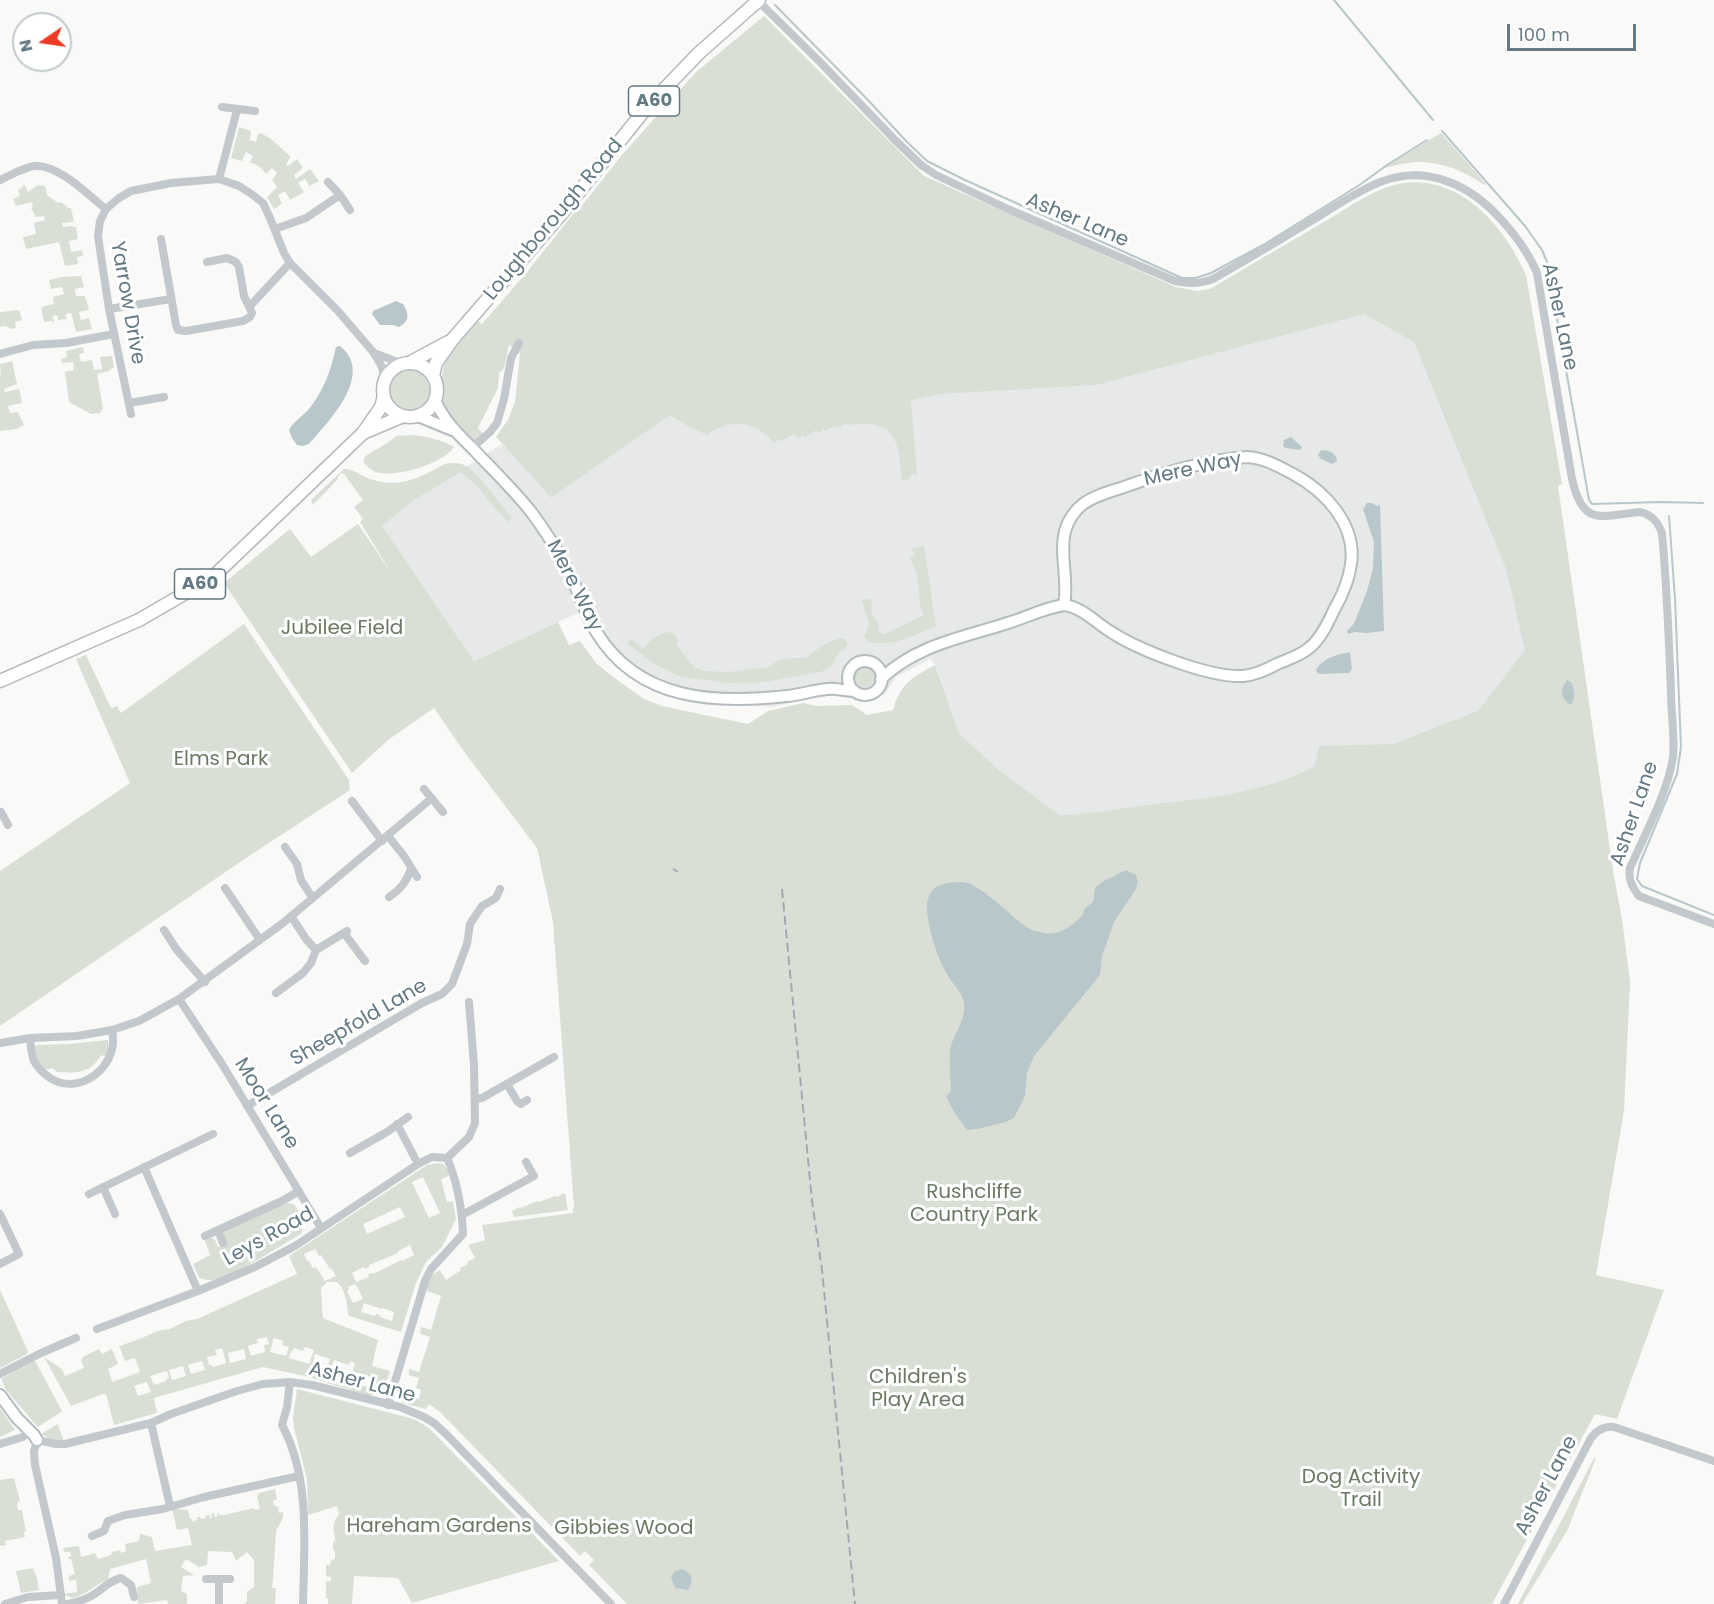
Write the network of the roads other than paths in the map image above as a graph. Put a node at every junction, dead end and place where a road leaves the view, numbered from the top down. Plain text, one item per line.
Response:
1 (758, 0) edge
2 (222, 107) dead end
3 (237, 110) junction
4 (255, 111) dead end
5 (219, 179) junction
6 (0, 180) edge
7 (328, 182) dead end
8 (340, 195) junction
9 (106, 209) junction
10 (350, 210) dead end
11 (275, 229) junction
12 (160, 239) dead end
13 (207, 262) dead end
14 (290, 263) junction
15 (171, 299) junction
16 (250, 306) junction
17 (110, 309) junction
18 (114, 334) junction
19 (452, 340) junction
20 (519, 343) dead end
21 (374, 353) junction
22 (0, 354) edge
23 (406, 364) junction
24 (433, 376) junction
25 (385, 382) junction
26 (384, 396) junction
27 (164, 397) dead end
28 (435, 400) junction
29 (129, 403) junction
30 (131, 414) dead end
31 (403, 416) junction
32 (418, 416) junction
33 (453, 430) junction
34 (363, 433) junction
35 (472, 448) junction
36 (1064, 604) junction
37 (904, 660) junction
38 (874, 663) junction
39 (848, 675) junction
40 (881, 679) junction
41 (0, 681) edge
42 (828, 689) junction
43 (854, 691) junction
44 (424, 789) dead end
45 (432, 798) junction
46 (352, 801) dead end
47 (443, 812) dead end
48 (385, 838) junction
49 (285, 847) dead end
50 (411, 868) junction
51 (417, 877) dead end
52 (225, 888) dead end
53 (500, 889) dead end
54 (312, 897) junction
55 (389, 897) dead end
56 (291, 916) junction
57 (1714, 924) edge
58 (331, 927) dead end
59 (164, 930) dead end
60 (343, 934) junction
61 (260, 940) junction
62 (316, 950) junction
63 (364, 961) dead end
64 (281, 976) dead end
65 (205, 982) junction
66 (289, 984) junction
67 (276, 993) dead end
68 (179, 999) junction
69 (469, 1002) dead end
70 (112, 1030) junction
71 (30, 1038) junction
72 (0, 1042) edge
73 (554, 1057) dead end
74 (507, 1084) junction
75 (475, 1099) junction
76 (527, 1100) dead end
77 (247, 1106) junction
78 (408, 1116) dead end
79 (397, 1124) junction
80 (213, 1134) dead end
81 (350, 1153) dead end
82 (447, 1158) junction
83 (526, 1162) dead end
84 (418, 1164) junction
85 (144, 1167) junction
86 (104, 1187) junction
87 (299, 1191) junction
88 (89, 1194) dead end
89 (0, 1214) edge
90 (115, 1214) dead end
91 (462, 1215) junction
92 (321, 1228) junction
93 (218, 1230) junction
94 (205, 1236) dead end
95 (224, 1243) dead end
96 (0, 1264) edge
97 (198, 1291) junction
98 (97, 1329) dead end
99 (76, 1338) dead end
100 (0, 1374) edge
101 (290, 1382) junction
102 (0, 1395) edge
103 (388, 1405) junction
104 (151, 1423) junction
105 (29, 1431) junction
106 (37, 1440) junction
107 (0, 1444) edge
108 (1714, 1461) edge
109 (299, 1476) junction
110 (170, 1506) junction
111 (92, 1536) dead end
112 (206, 1579) dead end
113 (219, 1579) junction
114 (230, 1579) dead end
115 (61, 1595) junction
116 (134, 1597) dead end
117 (5, 1604) edge
118 (62, 1604) edge
119 (68, 1604) edge
120 (219, 1604) edge
121 (303, 1604) edge
122 (611, 1604) edge
123 (1504, 1604) edge

1 - 19 main road, Loughborough Road / A60
1 - 57 street, Asher Lane
2 - 3 street
3 - 4 street
3 - 5 street
5 - 9 street
5 - 11 street
6 - 9 street
7 - 8 street
8 - 10 street
8 - 11 street
9 - 17 street, Yarrow Drive
11 - 14 street
12 - 15 street
13 - 16 street
14 - 16 street
14 - 21 street
15 - 16 street
15 - 17 street
17 - 18 street, Yarrow Drive
18 - 22 street
18 - 29 street, Yarrow Drive
19 - 23 main road, Loughborough Road / A60
19 - 24 main road, Loughborough Road / A60
20 - 35 street
21 - 23 street
21 - 25 street
23 - 24 main road
23 - 25 main road, A60
24 - 28 main road, A60
25 - 26 main road, A60
26 - 31 main road
26 - 34 main road, A60
27 - 29 street
28 - 32 main road
28 - 33 street, Mere Way
29 - 30 street, Yarrow Drive
31 - 32 main road, A60
31 - 34 main road, A60
32 - 33 street, Mere Way
33 - 35 street, Mere Way
34 - 41 main road, A60
35 - 42 street, Mere Way
36 - 36 street, Mere Way
36 - 37 street
37 - 38 street
37 - 40 street
38 - 39 street
38 - 40 street
39 - 42 street, Mere Way
39 - 43 street
40 - 43 street
42 - 43 street, Mere Way
44 - 45 street
45 - 47 street
45 - 48 street
46 - 48 street
48 - 50 street
48 - 54 street
49 - 54 street
50 - 51 street
50 - 55 street
52 - 61 street
53 - 77 street, Sheepfold Lane
54 - 56 street
56 - 61 street
56 - 62 street
58 - 60 street
59 - 65 street
60 - 62 street
60 - 63 street
61 - 65 street
62 - 66 street
64 - 66 street
65 - 68 street
66 - 67 street
68 - 70 street
68 - 77 street, Moor Lane
69 - 75 street
70 - 71 street
70 - 71 street
71 - 72 street
73 - 74 street
74 - 75 street
74 - 76 street
75 - 82 street
77 - 87 street, Moor Lane
78 - 79 street
79 - 81 street
79 - 84 street
80 - 85 street
82 - 84 street, Leys Road
82 - 91 street
83 - 91 street
84 - 92 street, Leys Road
85 - 86 street
85 - 97 street
86 - 88 street
86 - 90 street
87 - 92 street, Moor Lane
87 - 93 street
89 - 96 street
91 - 103 street
92 - 97 street, Leys Road
93 - 94 street
93 - 95 street
97 - 98 street, Leys Road
99 - 100 street
101 - 103 street, Asher Lane
101 - 104 street, Asher Lane
101 - 109 street
102 - 105 street
103 - 122 street, Asher Lane
104 - 106 street, Asher Lane
104 - 110 street
105 - 106 street
105 - 107 street
106 - 115 street
108 - 123 street, Asher Lane
109 - 110 street
109 - 121 street
110 - 111 street
112 - 113 street
113 - 114 street
113 - 120 street
115 - 117 street
115 - 118 street
116 - 119 street

